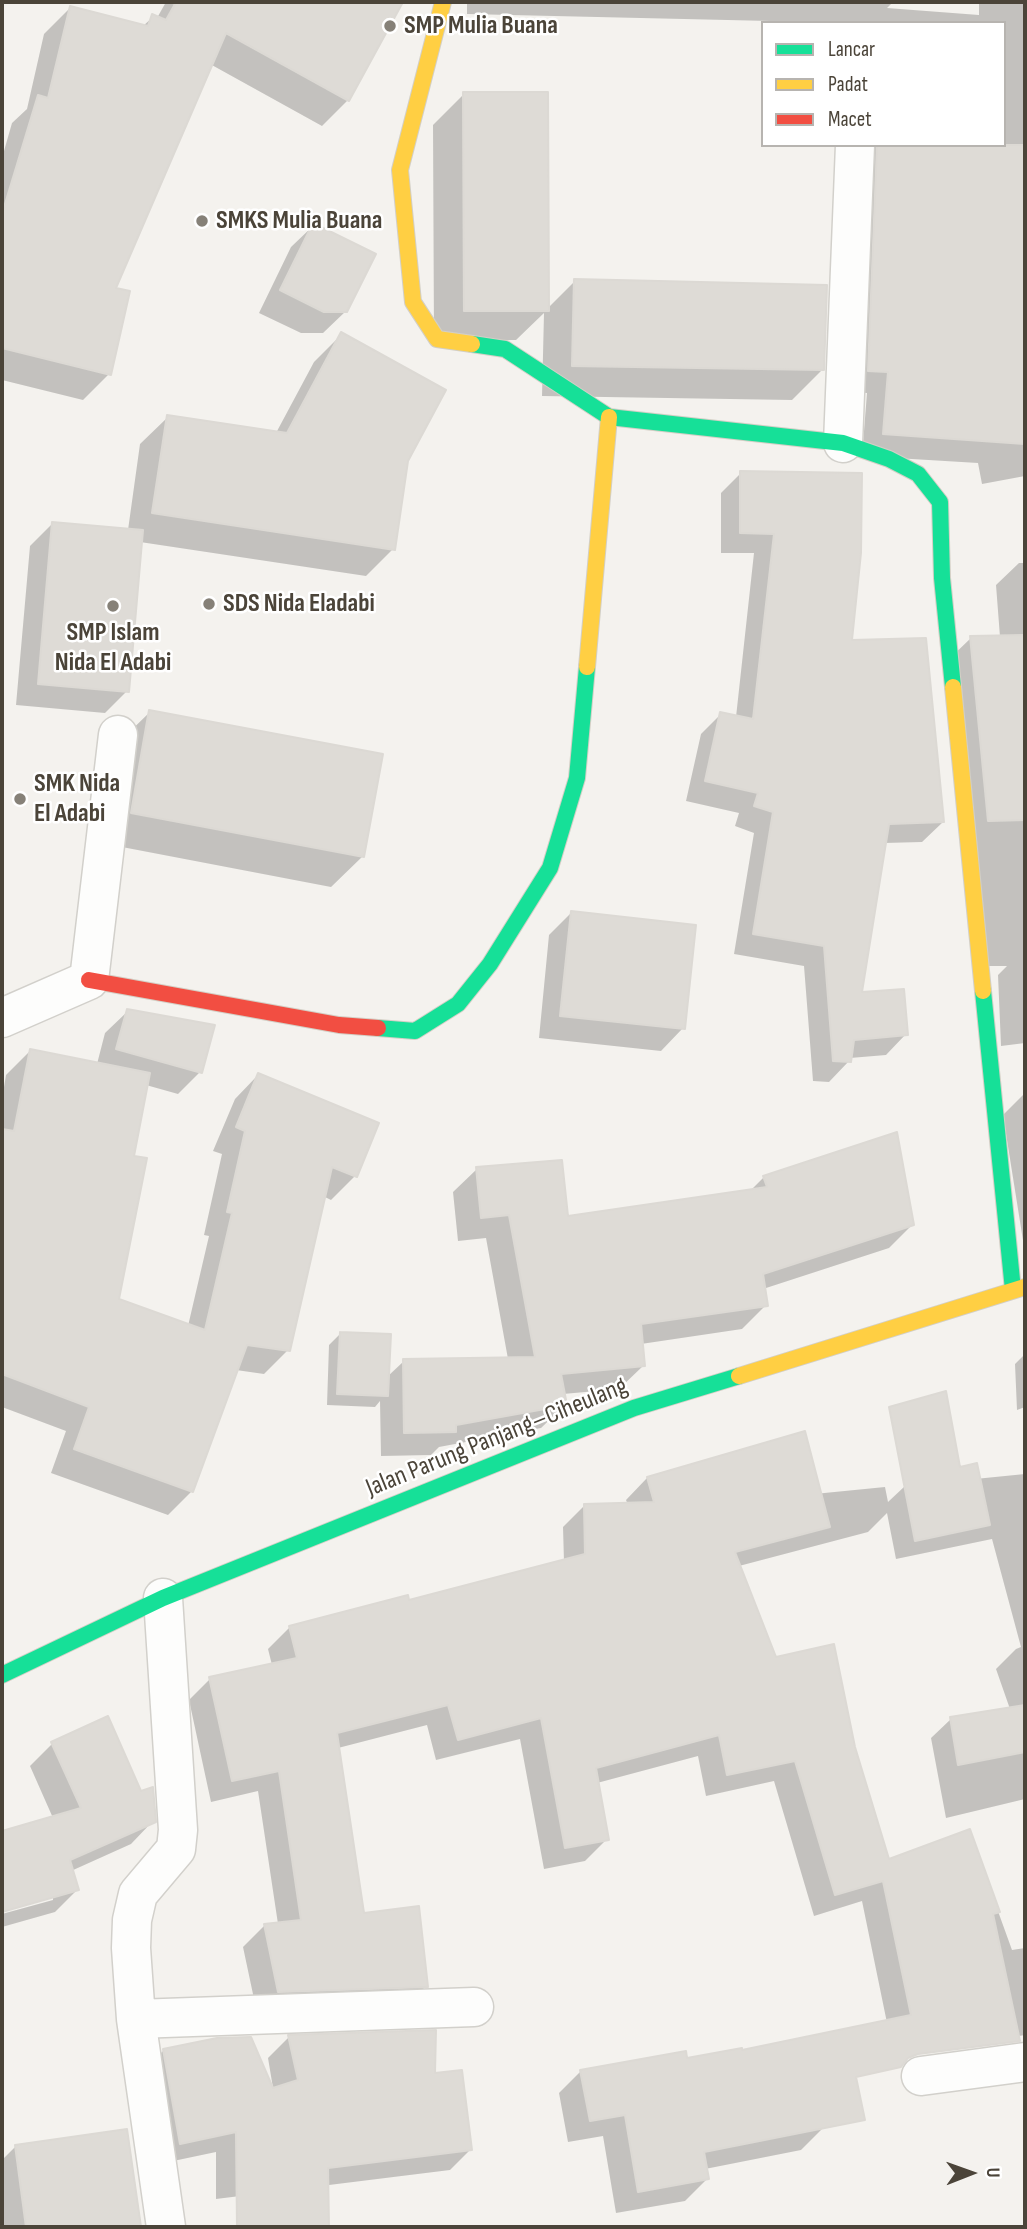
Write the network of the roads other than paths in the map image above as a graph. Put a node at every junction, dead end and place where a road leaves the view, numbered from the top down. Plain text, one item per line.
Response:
1 (443, 2) edge
2 (855, 147) edge
3 (609, 417) junction
4 (843, 443) junction
5 (118, 735) dead end
6 (89, 980) junction
7 (2, 1017) edge
8 (1019, 1288) edge
9 (163, 1598) junction
10 (2, 1675) edge
11 (474, 2007) dead end
12 (136, 2019) junction
13 (1025, 2062) edge
14 (920, 2076) dead end
15 (166, 2227) edge

1 - 3 street
2 - 4 street
3 - 4 street
3 - 6 street
4 - 8 street
5 - 6 street
6 - 7 street
8 - 9 street, Jalan Parung Panjang–Ciheulang
9 - 10 street, Jalan Parung Panjang–Ciheulang
9 - 12 street
11 - 12 street
12 - 15 street
13 - 14 street

